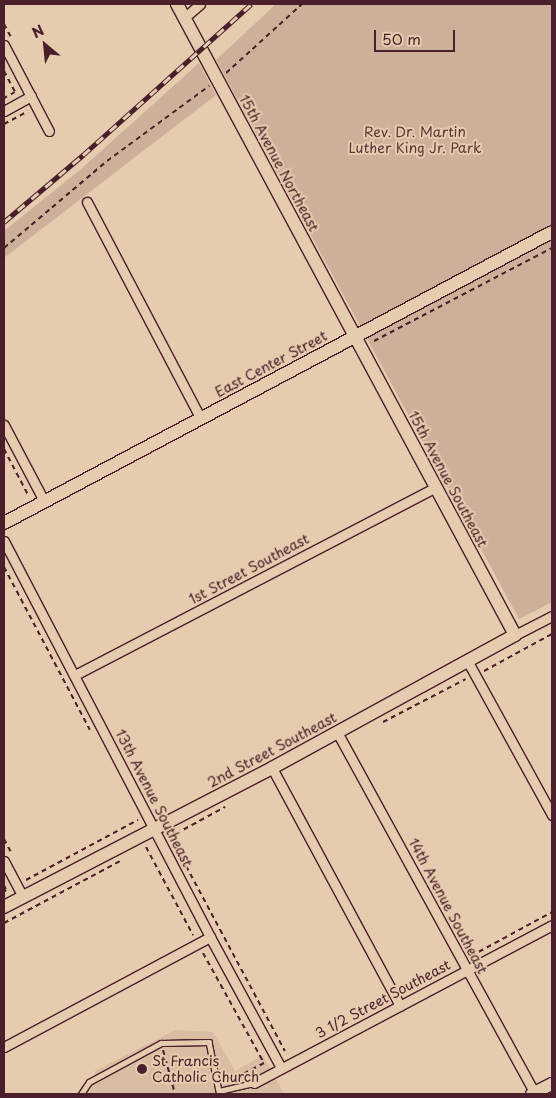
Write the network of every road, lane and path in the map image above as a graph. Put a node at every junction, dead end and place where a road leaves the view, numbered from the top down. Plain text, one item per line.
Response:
1 (177, 4) edge
2 (200, 4) edge
3 (302, 4) edge
4 (184, 18) junction
5 (4, 44) edge
6 (4, 70) edge
7 (218, 81) junction
8 (31, 96) junction
9 (4, 98) edge
10 (36, 106) junction
11 (4, 111) edge
12 (4, 124) edge
13 (49, 131) dead end
14 (87, 202) dead end
15 (552, 232) edge
16 (4, 248) edge
17 (552, 248) edge
18 (354, 337) junction
19 (374, 342) dead end
20 (201, 419) junction
21 (4, 425) edge
22 (4, 449) edge
23 (436, 487) junction
24 (28, 496) dead end
25 (44, 501) junction
26 (4, 522) edge
27 (4, 541) edge
28 (4, 567) edge
29 (552, 616) edge
30 (552, 634) edge
31 (516, 635) junction
32 (512, 656) dead end
33 (468, 662) junction
34 (76, 675) junction
35 (337, 732) junction
36 (92, 733) dead end
37 (272, 768) junction
38 (552, 815) edge
39 (138, 820) dead end
40 (154, 829) junction
41 (4, 839) edge
42 (139, 851) dead end
43 (12, 856) dead end
44 (122, 860) dead end
45 (4, 861) edge
46 (25, 881) dead end
47 (4, 885) edge
48 (4, 892) edge
49 (23, 897) junction
50 (4, 907) edge
51 (552, 912) edge
52 (4, 923) edge
53 (217, 924) dead end
54 (552, 925) edge
55 (208, 933) junction
56 (203, 952) dead end
57 (471, 956) dead end
58 (467, 970) junction
59 (400, 1006) junction
60 (161, 1043) junction
61 (4, 1047) edge
62 (281, 1068) junction
63 (230, 1082) dead end
64 (254, 1083) joint
65 (552, 1084) edge
66 (81, 1094) edge
67 (175, 1094) edge
68 (533, 1094) edge

1 - 4 street, 15th Avenue Northeast
2 - 4 street
3 - 7 path
4 - 7 street, 15th Avenue Northeast
5 - 8 street
6 - 9 path
7 - 16 path
7 - 18 street, 15th Avenue Northeast
8 - 10 street
8 - 11 street
10 - 12 path
10 - 13 street
14 - 20 street
15 - 18 street, East Center Street
17 - 19 path
18 - 20 street, East Center Street
18 - 23 street, 15th Avenue Southeast
20 - 25 street, East Center Street
21 - 25 street
22 - 24 path
23 - 31 street, 15th Avenue Southeast
23 - 34 street, 1st Street Southeast
25 - 26 street, East Center Street
27 - 34 street, 13th Avenue Southeast
28 - 36 path
29 - 31 street, 2nd Street Southeast
30 - 32 path
31 - 33 street, 2nd Street Southeast
33 - 35 street, 2nd Street Southeast
33 - 38 street
34 - 40 street, 13th Avenue Southeast
35 - 37 street, 2nd Street Southeast
35 - 58 street, 14th Avenue Southeast
37 - 40 street, 2nd Street Southeast
37 - 59 street
39 - 46 path
40 - 49 street, 2nd Street Southeast
40 - 55 street, 13th Avenue Southeast
41 - 43 path
42 - 55 path
44 - 52 path
45 - 49 street
47 - 48 path
49 - 50 street, 2nd Street Southeast
51 - 57 path
53 - 55 path
54 - 58 street, 3 1/2 Street Southeast
55 - 61 street
55 - 62 street, 13th Avenue Southeast
56 - 63 path
58 - 59 street, 3 1/2 Street Southeast
58 - 68 street, 14th Avenue Southeast
59 - 62 street, 3 1/2 Street Southeast
60 - 64 lane
60 - 66 lane
60 - 67 path
62 - 64 street, 3 1/2 Street Southeast
65 - 68 street

